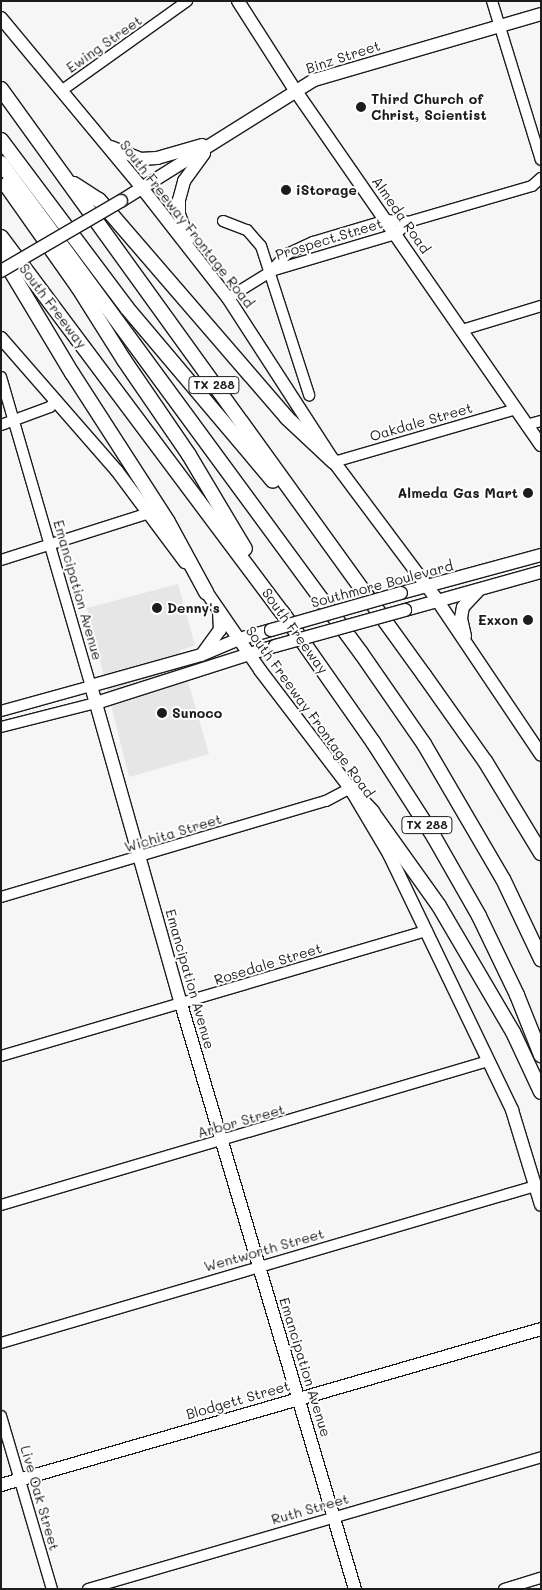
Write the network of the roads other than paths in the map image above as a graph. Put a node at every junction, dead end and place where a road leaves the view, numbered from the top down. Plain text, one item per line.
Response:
1 (187, 1) edge
2 (238, 1) edge
3 (492, 1) edge
4 (541, 14) edge
5 (1, 18) edge
6 (500, 26) junction
7 (1, 89) edge
8 (295, 90) junction
9 (61, 91) junction
10 (1, 140) edge
11 (215, 142) junction
12 (106, 145) junction
13 (541, 160) edge
14 (1, 163) edge
15 (1, 178) edge
16 (541, 178) edge
17 (67, 179) junction
18 (536, 186) edge
19 (142, 188) junction
20 (387, 220) junction
21 (223, 221) dead end
22 (408, 222) junction
23 (396, 234) junction
24 (1, 237) edge
25 (1, 255) edge
26 (199, 261) junction
27 (1, 271) edge
28 (270, 272) junction
29 (228, 298) junction
30 (541, 306) edge
31 (462, 330) junction
32 (1, 338) edge
33 (1, 377) edge
34 (309, 395) dead end
35 (56, 400) junction
36 (516, 409) junction
37 (15, 421) junction
38 (541, 421) edge
39 (1, 425) edge
40 (526, 425) junction
41 (541, 445) edge
42 (334, 462) junction
43 (148, 513) junction
44 (50, 546) junction
45 (541, 555) edge
46 (1, 560) edge
47 (541, 572) edge
48 (428, 587) junction
49 (362, 590) junction
50 (480, 590) junction
51 (206, 592) junction
52 (437, 600) junction
53 (219, 611) junction
54 (282, 612) junction
55 (239, 639) junction
56 (466, 643) junction
57 (201, 655) junction
58 (250, 655) junction
59 (90, 686) junction
60 (96, 703) junction
61 (1, 712) edge
62 (1, 727) edge
63 (536, 740) edge
64 (541, 755) edge
65 (350, 788) junction
66 (541, 853) edge
67 (139, 857) junction
68 (1, 897) edge
69 (427, 931) junction
70 (541, 959) edge
71 (182, 1004) junction
72 (541, 1055) edge
73 (1, 1056) edge
74 (488, 1061) junction
75 (541, 1092) edge
76 (223, 1140) junction
77 (535, 1186) junction
78 (1, 1205) edge
79 (541, 1205) edge
80 (259, 1266) junction
81 (541, 1329) edge
82 (1, 1343) edge
83 (299, 1398) junction
84 (1, 1416) edge
85 (541, 1456) edge
86 (20, 1479) junction
87 (1, 1485) edge
88 (334, 1516) junction
89 (541, 1578) edge
90 (52, 1589) edge
91 (88, 1589) edge
92 (355, 1589) edge
93 (504, 1589) edge

1 - 9 street, Ewing Street
2 - 8 main road, Almeda Road
3 - 6 street
4 - 6 main road, Binz Street
5 - 9 main road, South Freeway Frontage Road
6 - 8 main road, Binz Street
6 - 13 street
7 - 17 highway, TX 288
8 - 11 main road, Binz Street
8 - 20 main road, Almeda Road
9 - 12 main road, South Freeway Frontage Road
10 - 49 highway
11 - 12 main road
11 - 19 main road, Binz Street
11 - 26 main road
12 - 19 main road, South Freeway Frontage Road
14 - 70 highway
15 - 54 highway
16 - 18 street
17 - 42 highway
17 - 49 highway, TX 288
18 - 22 street
19 - 26 main road, South Freeway Frontage Road
19 - 27 main road, Binz Street, bridge
20 - 22 street
20 - 23 main road, Almeda Road
20 - 28 street, Prospect Street
21 - 28 street
22 - 23 street
23 - 28 street, Prospect Street
23 - 31 main road, Almeda Road
24 - 54 highway, South Freeway / TX 288
25 - 51 highway
26 - 29 main road, South Freeway Frontage Road
28 - 29 street, Prospect Street
28 - 34 street
29 - 42 main road, South Freeway Frontage Road
30 - 31 street
31 - 36 main road, Almeda Road
32 - 35 main road, South Freeway Frontage Road
33 - 37 street, Emancipation Avenue
35 - 37 street
35 - 43 main road, South Freeway Frontage Road
36 - 40 main road, Almeda Road
36 - 42 street, Oakdale Street
37 - 39 street
37 - 44 street, Emancipation Avenue
38 - 40 street
40 - 41 main road, Almeda Road
42 - 48 main road, South Freeway Frontage Road
43 - 44 street
43 - 51 main road, South Freeway Frontage Road
44 - 46 street
44 - 59 street, Emancipation Avenue
45 - 48 main road, Southmore Boulevard
47 - 50 main road
48 - 52 main road, South Freeway Frontage Road
48 - 55 main road, Southmore Boulevard, bridge
49 - 66 highway, TX 288
50 - 52 main road
50 - 56 main road
51 - 53 main road, South Freeway Frontage Road
52 - 56 main road, South Freeway Frontage Road
52 - 58 main road, bridge
53 - 55 main road, South Freeway Frontage Road
53 - 57 main road
54 - 72 highway, South Freeway / TX 288
55 - 57 main road, Southmore Boulevard
55 - 58 main road, South Freeway Frontage Road
56 - 63 main road, South Freeway Frontage Road
57 - 59 main road, Southmore Boulevard
58 - 60 main road
58 - 65 main road, South Freeway Frontage Road
59 - 60 main road, Emancipation Avenue
59 - 61 street, Southmore Boulevard
60 - 62 street
60 - 67 main road, Emancipation Avenue
63 - 64 main road, South Freeway Frontage Road
65 - 67 street, Wichita Street
65 - 69 main road, South Freeway Frontage Road
65 - 75 highway
67 - 68 street, Wichita Street
67 - 71 main road, Emancipation Avenue
69 - 71 street, Rosedale Street
69 - 74 main road, South Freeway Frontage Road
71 - 73 street, Rosedale Street
71 - 76 main road, Emancipation Avenue
74 - 76 street, Arbor Street
74 - 77 main road, South Freeway Frontage Road
76 - 78 street, Arbor Street
76 - 80 main road, Emancipation Avenue
77 - 79 main road, South Freeway Frontage Road
77 - 80 street, Wentworth Street
80 - 82 street, Wentworth Street
80 - 83 main road, Emancipation Avenue
81 - 83 main road, Blodgett Street
83 - 86 main road, Blodgett Street
83 - 88 main road, Emancipation Avenue
84 - 86 street, Live Oak Street
85 - 88 street, Ruth Street
86 - 87 main road, Blodgett Street
86 - 90 street, Live Oak Street
88 - 91 street, Ruth Street
88 - 92 main road, Emancipation Avenue
89 - 93 street

